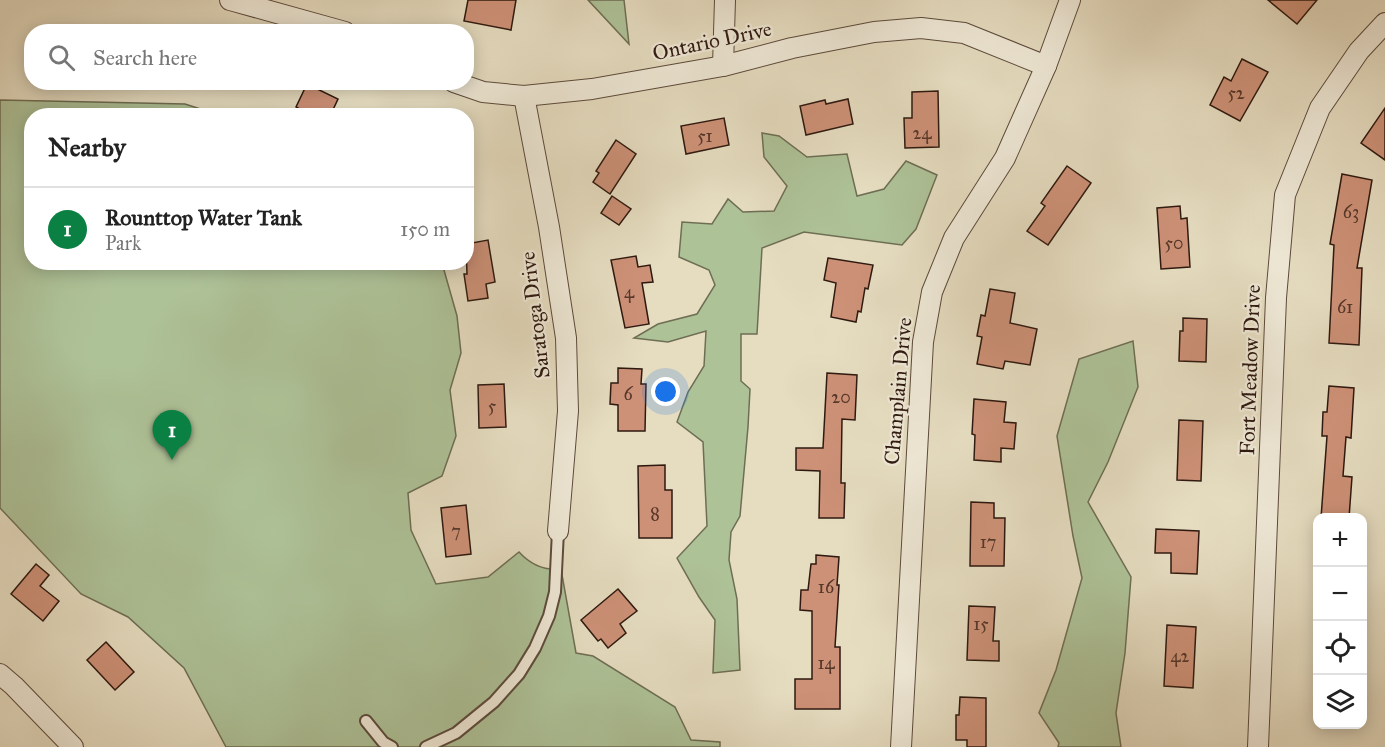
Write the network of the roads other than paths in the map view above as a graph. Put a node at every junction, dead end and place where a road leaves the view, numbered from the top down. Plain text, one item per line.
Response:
1 (230, 0) edge
2 (725, 0) edge
3 (1070, 0) edge
4 (1385, 23) edge
5 (316, 24) edge
6 (723, 66) junction
7 (1046, 66) junction
8 (474, 89) edge
9 (524, 96) junction
10 (558, 531) joint
11 (0, 674) edge
12 (366, 721) dead end
13 (73, 747) edge
14 (392, 747) edge
15 (426, 747) edge
16 (901, 747) edge
17 (1258, 747) edge

1 - 5 street
2 - 6 street
3 - 7 street, Champlain Drive
4 - 17 street, Fort Meadow Drive
6 - 7 street, Ontario Drive
6 - 9 street, Ontario Drive
7 - 16 street, Champlain Drive
8 - 9 street, Ontario Drive
9 - 10 street, Saratoga Drive
10 - 15 lane
11 - 13 street
12 - 14 lane

